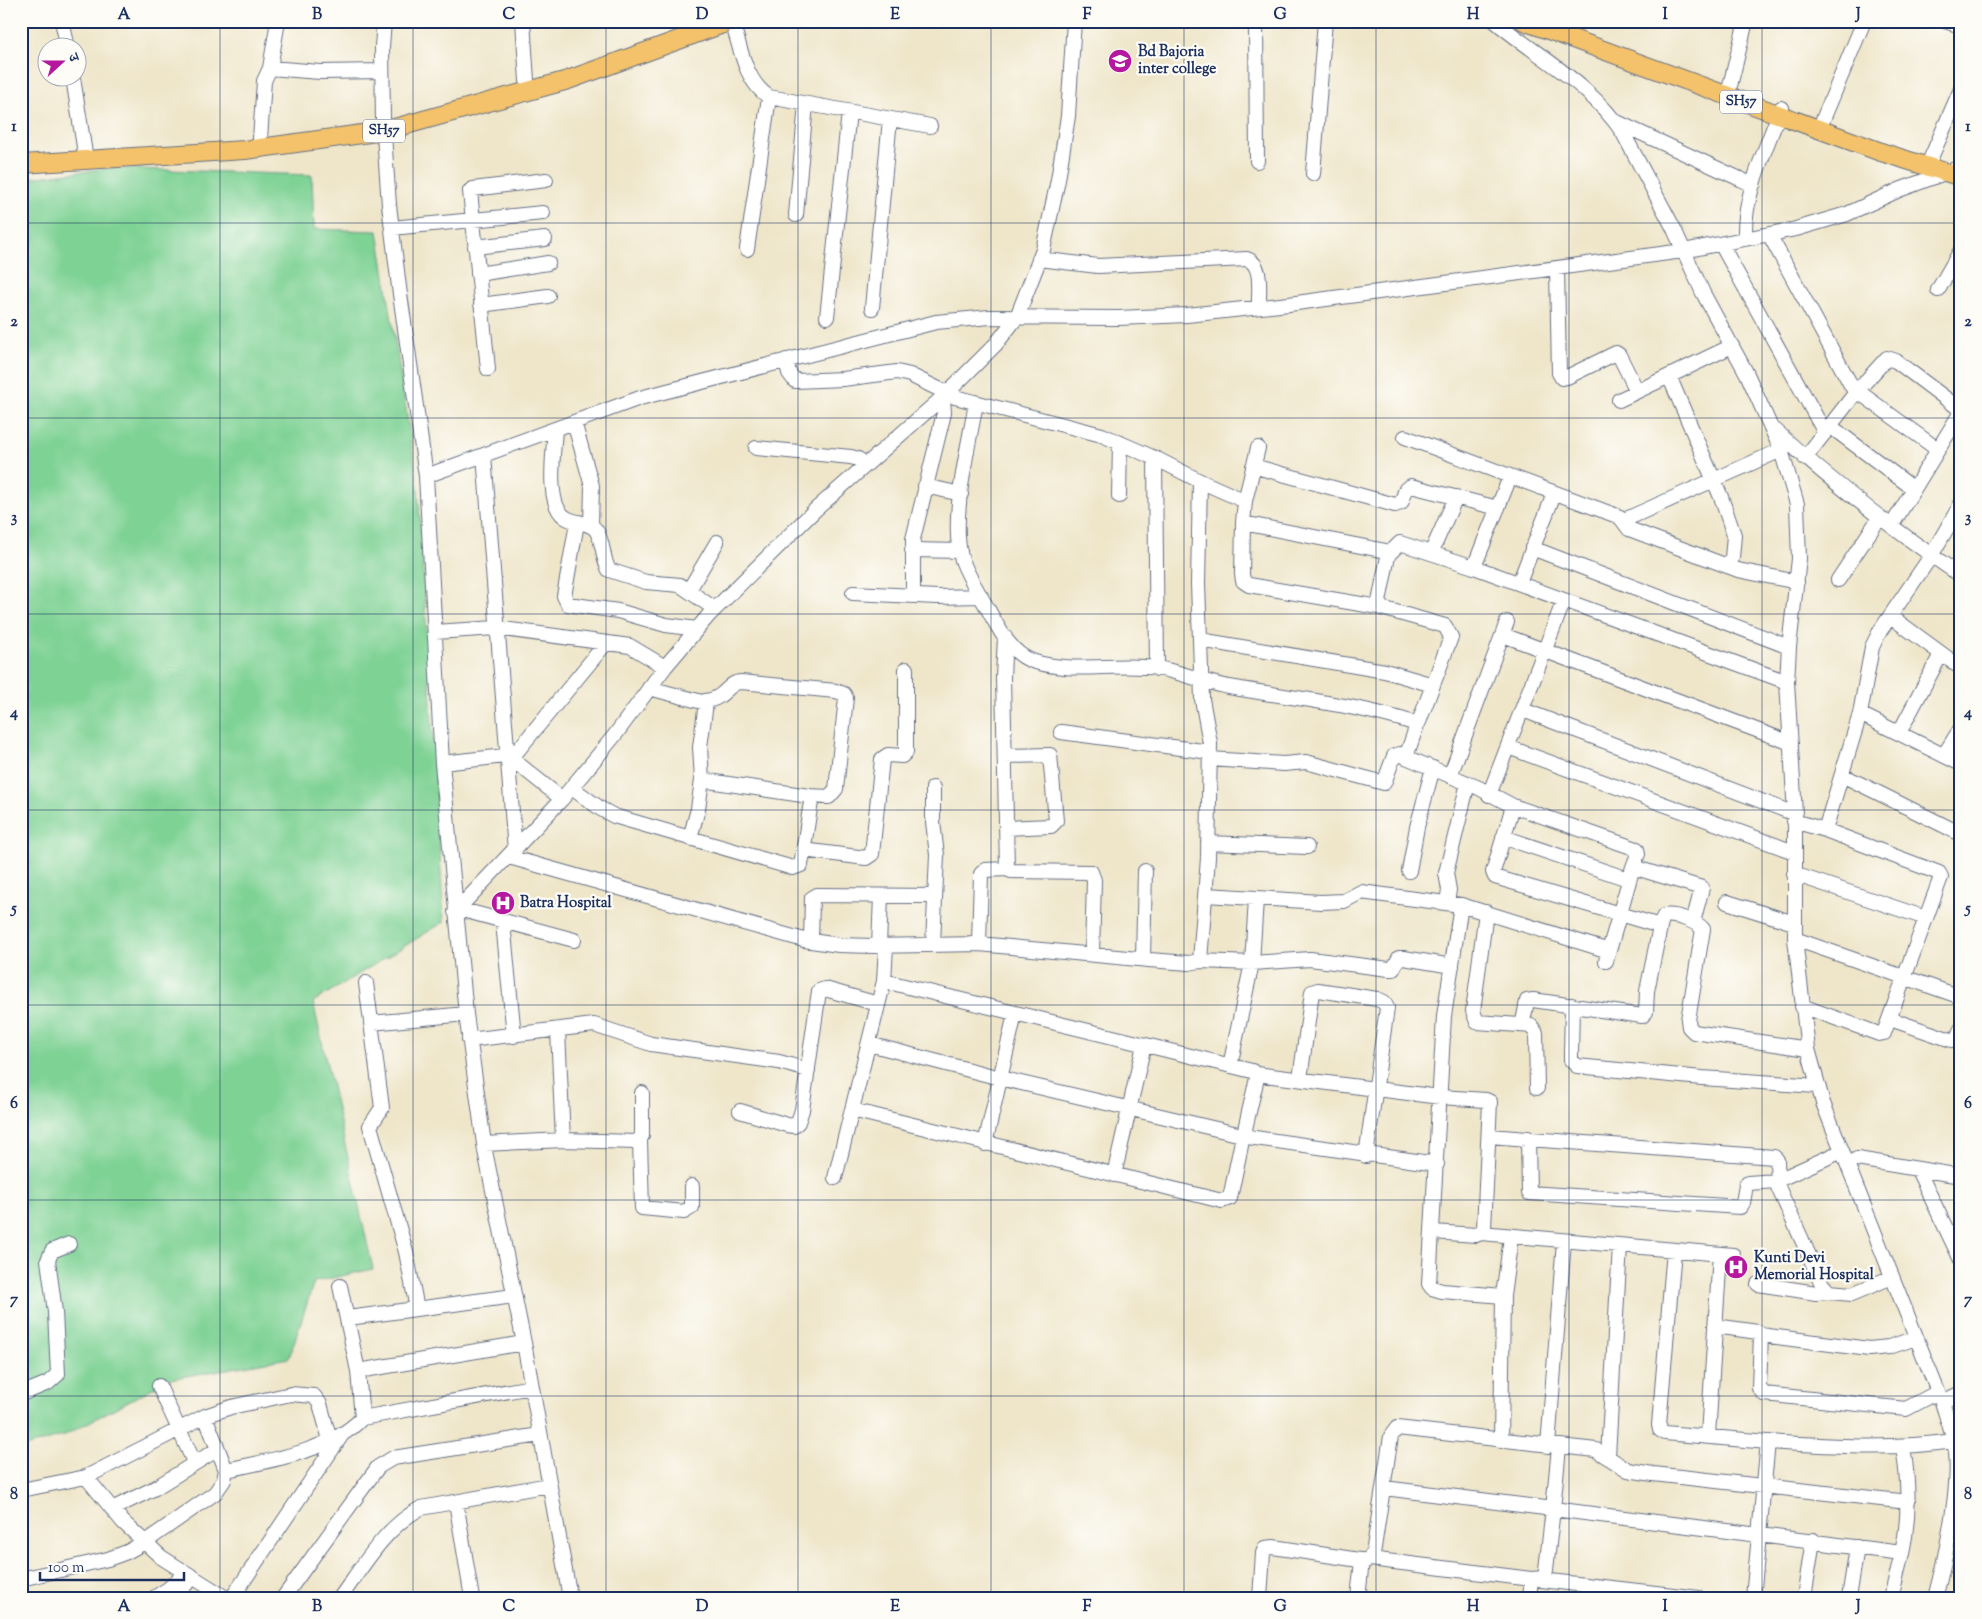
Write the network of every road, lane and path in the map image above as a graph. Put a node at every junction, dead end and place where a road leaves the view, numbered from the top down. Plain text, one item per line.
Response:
1 (62, 21) edge
2 (278, 21) edge
3 (384, 21) edge
4 (523, 21) edge
5 (701, 21) edge
6 (1074, 21) edge
7 (1256, 21) edge
8 (1325, 21) edge
9 (1495, 21) edge
10 (1524, 21) edge
11 (1547, 21) edge
12 (1746, 21) edge
13 (1864, 21) edge
14 (1945, 21) edge
15 (728, 22) edge
16 (1961, 26) edge
17 (66, 38) edge
18 (270, 68) junction
19 (382, 71) junction
20 (1666, 71) junction
21 (527, 81) junction
22 (75, 88) edge
23 (1961, 89) edge
24 (1729, 90) junction
25 (769, 97) junction
26 (806, 104) junction
27 (849, 112) junction
28 (1780, 112) junction
29 (890, 119) junction
30 (1616, 122) junction
31 (1822, 122) junction
32 (383, 126) junction
33 (930, 126) dead end
34 (260, 139) junction
35 (86, 153) junction
36 (21, 156) edge
37 (1930, 160) junction
38 (1257, 161) dead end
39 (21, 164) edge
40 (1957, 171) edge
41 (1313, 174) dead end
42 (546, 180) dead end
43 (1754, 184) junction
44 (543, 213) dead end
45 (796, 215) dead end
46 (472, 220) junction
47 (392, 228) junction
48 (1769, 234) junction
49 (545, 239) dead end
50 (1745, 239) junction
51 (1721, 244) junction
52 (475, 247) junction
53 (747, 249) dead end
54 (1961, 250) edge
55 (1683, 251) junction
56 (1039, 259) junction
57 (548, 262) dead end
58 (1557, 268) junction
59 (478, 274) junction
60 (1938, 290) dead end
61 (548, 296) dead end
62 (481, 305) junction
63 (1258, 307) junction
64 (872, 308) dead end
65 (827, 317) dead end
66 (1017, 317) junction
67 (1732, 346) junction
68 (786, 360) junction
69 (488, 369) dead end
70 (1669, 376) junction
71 (1637, 391) junction
72 (1857, 391) junction
73 (945, 396) junction
74 (1619, 400) dead end
75 (976, 403) junction
76 (1961, 411) edge
77 (574, 422) junction
78 (1771, 426) junction
79 (555, 429) junction
80 (1828, 429) junction
81 (1405, 437) dead end
82 (1120, 443) junction
83 (756, 448) dead end
84 (1258, 448) dead end
85 (1937, 449) junction
86 (1781, 450) junction
87 (484, 455) junction
88 (1155, 458) junction
89 (1805, 458) junction
90 (864, 464) junction
91 (1253, 466) junction
92 (426, 476) junction
93 (1510, 477) junction
94 (1713, 479) junction
95 (1200, 481) junction
96 (925, 486) junction
97 (1914, 489) junction
98 (961, 494) junction
99 (1554, 494) junction
100 (1119, 496) dead end
101 (1456, 497) junction
102 (1245, 501) junction
103 (1961, 504) edge
104 (1498, 508) junction
105 (1880, 517) junction
106 (1624, 520) junction
107 (1244, 523) junction
108 (584, 524) junction
109 (1892, 525) junction
110 (1956, 526) edge
111 (716, 542) dead end
112 (1532, 548) junction
113 (912, 550) junction
114 (960, 551) junction
115 (1389, 551) junction
116 (1431, 553) junction
117 (1931, 556) junction
118 (1727, 566) junction
119 (1474, 567) junction
120 (1961, 576) edge
121 (1838, 580) dead end
122 (1797, 582) junction
123 (1519, 583) junction
124 (689, 590) junction
125 (853, 593) dead end
126 (913, 596) junction
127 (981, 596) junction
128 (1564, 600) junction
129 (1378, 607) junction
130 (715, 609) junction
131 (1890, 616) junction
132 (496, 628) junction
133 (697, 629) junction
134 (435, 632) junction
135 (1005, 637) junction
136 (1200, 640) junction
137 (606, 642) junction
138 (1789, 647) junction
139 (1544, 651) junction
140 (1941, 654) junction
141 (666, 667) junction
142 (1961, 668) edge
143 (906, 669) dead end
144 (1157, 669) junction
145 (1202, 681) junction
146 (1787, 682) junction
147 (1433, 684) junction
148 (649, 688) junction
149 (705, 701) junction
150 (1523, 710) junction
151 (1860, 714) junction
152 (1418, 722) junction
153 (1961, 728) edge
154 (1061, 732) dead end
155 (1899, 733) junction
156 (1791, 744) junction
157 (1508, 747) junction
158 (1005, 756) junction
159 (1210, 756) junction
160 (1944, 756) junction
161 (510, 757) junction
162 (1406, 757) junction
163 (442, 763) junction
164 (1961, 764) edge
165 (1432, 768) junction
166 (1842, 775) junction
167 (1450, 776) junction
168 (702, 780) junction
169 (1468, 783) junction
170 (572, 788) junction
171 (933, 788) dead end
172 (1489, 794) junction
173 (809, 796) junction
174 (562, 799) junction
175 (1513, 806) junction
176 (1794, 818) junction
177 (1007, 828) junction
178 (1825, 830) junction
179 (1961, 834) edge
180 (1503, 837) junction
181 (690, 838) junction
182 (1208, 843) junction
183 (1307, 847) dead end
184 (803, 850) junction
185 (1794, 852) junction
186 (512, 854) junction
187 (1007, 869) junction
188 (1145, 871) dead end
189 (1409, 871) dead end
190 (1631, 873) junction
191 (1794, 874) junction
192 (1206, 894) junction
193 (881, 896) junction
194 (935, 896) junction
195 (1256, 898) junction
196 (1727, 902) dead end
197 (1454, 904) junction
198 (457, 911) junction
199 (1486, 912) junction
200 (1619, 914) junction
201 (1926, 918) junction
202 (503, 922) junction
203 (1693, 922) junction
204 (1794, 924) junction
205 (1660, 926) junction
206 (1795, 939) junction
207 (574, 940) dead end
208 (811, 941) junction
209 (933, 944) junction
210 (979, 944) junction
211 (883, 946) junction
212 (1092, 954) junction
213 (1143, 959) junction
214 (1200, 961) junction
215 (1252, 963) junction
216 (1452, 966) junction
217 (1904, 975) junction
218 (884, 982) junction
219 (366, 983) dead end
220 (1961, 997) edge
221 (878, 1004) junction
222 (1572, 1005) junction
223 (1802, 1006) junction
224 (466, 1014) junction
225 (1015, 1014) junction
226 (1890, 1018) junction
227 (371, 1023) junction
228 (1519, 1024) junction
229 (1961, 1029) edge
230 (558, 1031) junction
231 (514, 1036) junction
232 (469, 1040) junction
233 (869, 1044) junction
234 (1144, 1045) junction
235 (1808, 1049) junction
236 (1230, 1066) junction
237 (808, 1070) junction
238 (1256, 1074) junction
239 (1000, 1078) junction
240 (1300, 1079) junction
241 (1817, 1086) junction
242 (1537, 1088) dead end
243 (1375, 1089) junction
244 (642, 1093) dead end
245 (1440, 1097) junction
246 (1130, 1108) junction
247 (852, 1110) junction
248 (740, 1111) dead end
249 (1244, 1136) junction
250 (1489, 1136) junction
251 (1528, 1138) junction
252 (562, 1140) junction
253 (640, 1141) junction
254 (484, 1144) junction
255 (985, 1144) junction
256 (1842, 1151) junction
257 (1366, 1156) junction
258 (1857, 1159) dead end
259 (1436, 1164) junction
260 (1918, 1170) junction
261 (1114, 1175) junction
262 (1961, 1176) edge
263 (835, 1178) dead end
264 (1776, 1181) junction
265 (692, 1186) dead end
266 (1433, 1232) junction
267 (1482, 1233) junction
268 (1510, 1237) junction
269 (1564, 1241) junction
270 (69, 1244) dead end
271 (1620, 1246) junction
272 (1674, 1250) junction
273 (1961, 1260) edge
274 (1892, 1277) junction
275 (1758, 1284) dead end
276 (340, 1286) dead end
277 (1829, 1292) junction
278 (514, 1296) junction
279 (1503, 1296) junction
280 (417, 1309) junction
281 (348, 1318) junction
282 (1715, 1326) junction
283 (1761, 1335) junction
284 (1916, 1338) junction
285 (524, 1343) junction
286 (358, 1371) junction
287 (160, 1386) dead end
288 (531, 1386) junction
289 (1961, 1393) edge
290 (21, 1394) edge
291 (1940, 1397) junction
292 (205, 1416) junction
293 (362, 1418) junction
294 (180, 1429) junction
295 (344, 1433) junction
296 (540, 1435) junction
297 (1708, 1435) junction
298 (330, 1440) junction
299 (1501, 1441) junction
300 (1768, 1442) junction
301 (1554, 1446) junction
302 (1903, 1447) junction
303 (218, 1449) junction
304 (1957, 1450) edge
305 (1608, 1456) junction
306 (194, 1462) junction
307 (226, 1470) junction
308 (86, 1477) junction
309 (549, 1485) junction
310 (1764, 1486) junction
311 (1384, 1488) junction
312 (21, 1490) edge
313 (456, 1502) junction
314 (1908, 1502) junction
315 (112, 1509) junction
316 (1553, 1509) junction
317 (1760, 1535) junction
318 (1813, 1540) junction
319 (145, 1542) junction
320 (1856, 1547) junction
321 (1902, 1553) junction
322 (1366, 1560) junction
323 (188, 1576) junction
324 (21, 1579) edge
325 (1536, 1580) junction
326 (1655, 1595) edge
327 (154, 1598) edge
328 (175, 1598) edge
329 (226, 1598) edge
330 (232, 1598) edge
331 (283, 1598) edge
332 (340, 1598) edge
333 (472, 1598) edge
334 (570, 1598) edge
335 (1260, 1598) edge
336 (1358, 1598) edge
337 (1529, 1598) edge
338 (1699, 1598) edge
339 (1753, 1598) edge
340 (1804, 1598) edge
341 (1849, 1598) edge
342 (1891, 1598) edge
343 (1936, 1598) edge

1 - 17 street
2 - 18 street
3 - 19 street
4 - 21 street
5 - 21 main road, SH57
6 - 56 street
7 - 38 street
8 - 41 street
9 - 30 street
10 - 20 main road, SH57
11 - 20 main road, SH57
12 - 24 street
13 - 31 street
14 - 16 street
15 - 25 street
15 - 32 main road, SH57
18 - 19 street
18 - 34 street
19 - 32 street
20 - 24 main road, SH57
20 - 28 main road, SH57
21 - 32 main road, SH57
22 - 35 street
23 - 37 street
24 - 28 main road, SH57
25 - 26 street
25 - 53 street
26 - 27 street
26 - 45 street
27 - 29 street
27 - 65 street
28 - 31 main road, SH57
28 - 40 main road, SH57
28 - 43 street
29 - 33 street
29 - 64 street
30 - 43 street
30 - 55 street
31 - 37 main road, SH57
32 - 34 main road, SH57
32 - 39 main road, SH57
32 - 47 street
34 - 35 main road, SH57
35 - 36 main road, SH57
37 - 40 main road, SH57
40 - 48 street
42 - 46 street
43 - 50 street
44 - 46 street
46 - 47 street
46 - 52 street
47 - 92 street
48 - 50 street
48 - 72 street
49 - 52 street
50 - 51 street
51 - 55 street
51 - 80 street
52 - 59 street
54 - 60 street
55 - 58 street
55 - 67 street
56 - 63 street
56 - 66 street
57 - 59 street
58 - 63 street
58 - 71 street
59 - 62 street
61 - 62 street
62 - 69 street
63 - 66 street
66 - 68 street
66 - 73 street
67 - 70 street
67 - 78 street
68 - 73 street
68 - 77 street
70 - 71 street
70 - 94 street
71 - 74 street
72 - 76 street
72 - 80 street
72 - 85 street
73 - 75 street
73 - 90 street
73 - 96 street
75 - 82 street
75 - 98 street
76 - 85 street
77 - 79 street
77 - 108 street
78 - 86 street
78 - 89 street
79 - 87 street
79 - 108 street
80 - 89 street
80 - 97 street
81 - 93 street
82 - 88 street
82 - 100 street
83 - 90 street
84 - 91 street
85 - 97 street
86 - 94 street
86 - 122 street
87 - 92 street
87 - 132 street
88 - 95 street
88 - 144 street
89 - 105 street
90 - 130 street
91 - 101 street
91 - 102 street
92 - 134 street
93 - 99 street
93 - 104 street
94 - 106 street
94 - 118 street
95 - 102 street
95 - 136 street
96 - 98 street
96 - 113 street
97 - 109 street
98 - 114 street
99 - 106 street
99 - 112 street
101 - 104 street
101 - 116 street
102 - 107 street
103 - 110 street
104 - 119 street
105 - 109 street
105 - 121 street
106 - 118 street
107 - 115 street
107 - 129 street
108 - 124 street
108 - 133 street
109 - 117 street
110 - 117 street
111 - 124 street
112 - 123 street
112 - 138 street
113 - 114 street
113 - 126 street
114 - 127 street
115 - 116 street
115 - 129 street
116 - 119 street
117 - 120 street
117 - 131 street
118 - 122 street
119 - 123 street
122 - 138 street
123 - 128 street
124 - 130 street
125 - 126 street
126 - 127 street
127 - 135 street
128 - 139 street
128 - 146 street
129 - 147 street
130 - 133 street
131 - 140 street
131 - 151 street
132 - 134 street
132 - 137 street
132 - 161 street
133 - 141 street
134 - 163 street
135 - 144 street
135 - 158 street
136 - 145 street
136 - 147 street
137 - 141 street
137 - 161 street
138 - 146 street
139 - 150 street
139 - 156 street
139 - 167 street
140 - 142 street
140 - 155 street
141 - 148 street
143 - 184 street
144 - 145 street
145 - 152 street
145 - 159 street
146 - 156 street
147 - 152 street
148 - 149 street
148 - 170 street
149 - 168 street
149 - 173 street
150 - 157 street
150 - 176 street
151 - 155 street
151 - 166 street
152 - 162 street
153 - 160 street
154 - 159 street
155 - 160 street
156 - 176 street
157 - 172 street
157 - 185 street
158 - 177 street
158 - 177 street
159 - 162 street
159 - 182 street
160 - 164 street
161 - 163 street
161 - 174 street
161 - 186 street
162 - 165 street
163 - 198 street
165 - 167 street
165 - 189 street
166 - 178 street
166 - 179 street
167 - 169 street
168 - 173 street
168 - 181 street
169 - 172 street
169 - 197 street
170 - 174 street
170 - 181 street
171 - 194 street
172 - 175 street
173 - 184 street
174 - 186 street
175 - 180 street
175 - 190 street
176 - 178 street
176 - 185 street
177 - 187 street
178 - 201 street
180 - 190 street
180 - 200 street
181 - 184 street
182 - 183 street
182 - 192 street
185 - 191 street
186 - 198 street
186 - 208 street
187 - 210 street
187 - 212 street
188 - 213 street
190 - 200 street
190 - 203 street
191 - 201 street
191 - 204 street
192 - 195 street
192 - 214 street
193 - 194 street
193 - 208 street
193 - 211 street
194 - 209 street
195 - 197 street
195 - 215 street
196 - 204 street
197 - 199 street
197 - 216 street
198 - 202 street
198 - 224 street
199 - 200 street
199 - 228 street
200 - 205 street
201 - 217 street
202 - 207 street
202 - 231 street
203 - 205 street
203 - 235 street
204 - 206 street
205 - 222 street
206 - 217 street
206 - 223 street
208 - 211 street
209 - 210 street
209 - 211 street
210 - 212 street
211 - 218 street
212 - 213 street
213 - 214 street
214 - 215 street
215 - 216 street
215 - 236 street
216 - 245 street
217 - 220 street
217 - 226 street
218 - 221 street
218 - 225 street
219 - 227 street
221 - 233 street
221 - 237 street
222 - 228 street
222 - 241 street
223 - 226 street
223 - 235 street
224 - 227 street
224 - 232 street
225 - 234 street
225 - 239 street
226 - 229 street
227 - 280 street
228 - 242 street
230 - 231 street
230 - 237 street
230 - 252 street
231 - 232 street
232 - 254 street
233 - 239 street
233 - 247 street
234 - 236 street
234 - 246 street
235 - 241 street
236 - 238 street
237 - 248 street
238 - 240 street
238 - 249 street
239 - 246 street
239 - 255 street
240 - 243 street
240 - 243 street
241 - 256 street
243 - 245 street
243 - 257 street
244 - 253 street
245 - 250 street
245 - 259 street
246 - 249 street
246 - 261 street
247 - 255 street
247 - 263 street
249 - 257 street
249 - 261 street
250 - 251 street
250 - 267 street
251 - 264 street
251 - 264 street
252 - 253 street
252 - 254 street
253 - 265 street
254 - 278 street
255 - 261 street
256 - 264 street
256 - 274 street
257 - 259 street
258 - 260 street
259 - 266 street
260 - 262 street
260 - 273 street
264 - 277 street
266 - 267 street
266 - 279 street
267 - 268 street
268 - 269 street
268 - 279 street
269 - 271 street
269 - 301 street
270 - 290 street
271 - 272 street
271 - 305 street
272 - 282 street
272 - 297 street
274 - 277 street
274 - 284 street
275 - 277 street
276 - 281 street
278 - 280 street
278 - 285 street
279 - 299 street
280 - 281 street
281 - 286 street
282 - 283 street
282 - 297 street
283 - 284 street
283 - 291 street
284 - 291 street
285 - 286 street
285 - 288 street
286 - 293 street
287 - 294 street
288 - 293 street
288 - 296 street
289 - 291 street
291 - 304 street
292 - 294 street
292 - 298 street
292 - 303 street
293 - 295 street
294 - 306 street
294 - 308 street
295 - 298 street
295 - 330 street
296 - 309 street
296 - 331 street
297 - 300 street
298 - 307 street
299 - 301 street
299 - 311 street
300 - 302 street
300 - 310 street
301 - 305 street
301 - 316 street
302 - 304 street
302 - 314 street
303 - 306 street
303 - 307 street
304 - 343 street
305 - 310 street
306 - 315 street
307 - 319 street
308 - 312 street
308 - 315 street
309 - 313 street
309 - 334 street
310 - 314 street
310 - 317 street
311 - 316 street
311 - 322 street
313 - 332 street
313 - 333 street
314 - 321 street
315 - 319 street
316 - 317 street
316 - 325 street
317 - 318 street
317 - 339 street
318 - 320 street
318 - 340 street
319 - 323 street
319 - 324 street
320 - 321 street
320 - 341 street
321 - 342 street
322 - 325 street
322 - 335 street
322 - 336 street
323 - 327 street
323 - 328 street
323 - 329 street
325 - 326 street
325 - 337 street
326 - 338 street

